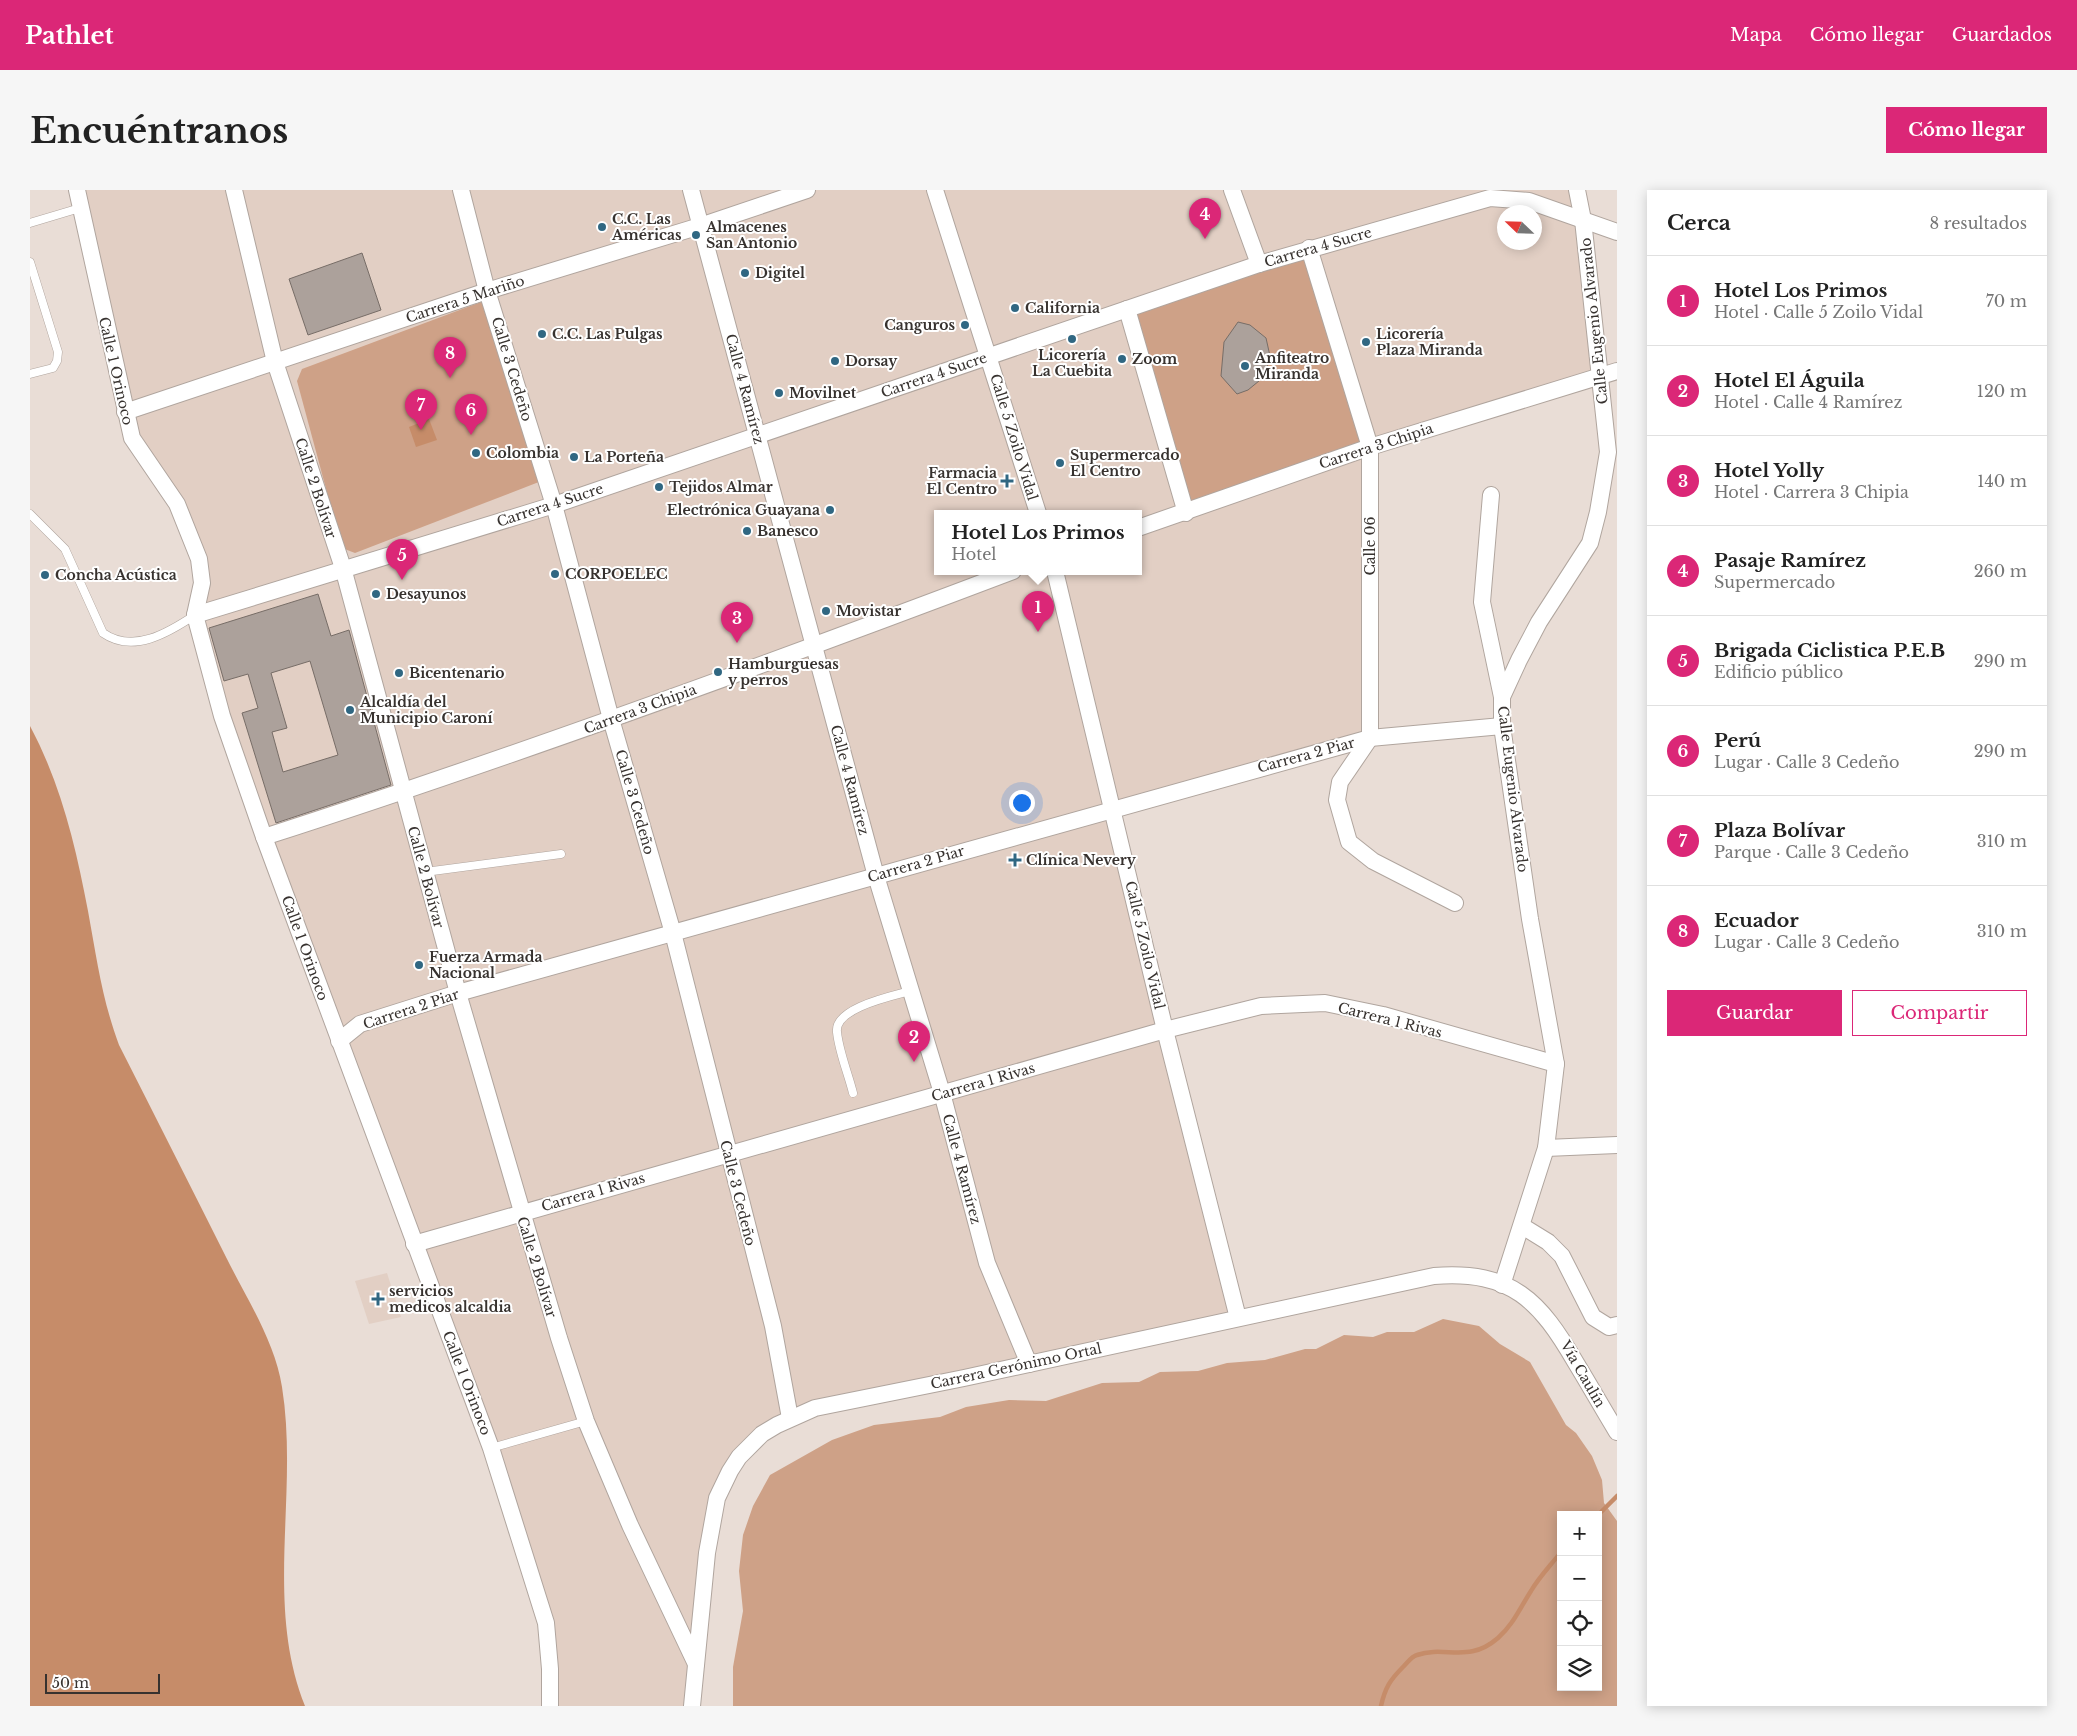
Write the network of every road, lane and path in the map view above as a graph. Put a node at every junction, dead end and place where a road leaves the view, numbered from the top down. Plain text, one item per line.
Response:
1 (77, 190) edge
2 (234, 190) edge
3 (461, 190) edge
4 (691, 190) edge
5 (807, 190) edge
6 (935, 190) edge
7 (1232, 190) edge
8 (1577, 190) edge
9 (80, 208) junction
10 (1583, 220) junction
11 (30, 223) edge
12 (700, 226) junction
13 (1617, 232) edge
14 (1309, 248) junction
15 (30, 262) edge
16 (1259, 264) junction
17 (487, 291) junction
18 (1127, 309) junction
19 (989, 355) junction
20 (275, 362) junction
21 (1617, 371) edge
22 (30, 374) edge
23 (1600, 375) junction
24 (125, 412) junction
25 (758, 436) junction
26 (1370, 447) junction
27 (1612, 454) edge
28 (1491, 495) dead end
29 (554, 504) junction
30 (1037, 510) edge
31 (1186, 513) junction
32 (30, 514) edge
33 (1142, 527) edge
34 (343, 568) junction
35 (1003, 575) edge
36 (1056, 575) edge
37 (195, 615) junction
38 (814, 647) junction
39 (1502, 697) junction
40 (611, 719) junction
41 (1502, 726) junction
42 (1370, 738) junction
43 (403, 792) junction
44 (1113, 809) junction
45 (264, 837) junction
46 (561, 854) dead end
47 (425, 872) junction
48 (876, 876) junction
49 (1455, 903) dead end
50 (673, 933) junction
51 (910, 991) junction
52 (458, 993) junction
53 (1165, 1030) junction
54 (339, 1041) junction
55 (1556, 1064) junction
56 (853, 1093) dead end
57 (942, 1093) junction
58 (1617, 1145) edge
59 (1546, 1148) junction
60 (728, 1154) junction
61 (521, 1212) junction
62 (1522, 1226) junction
63 (414, 1244) junction
64 (1502, 1285) junction
65 (1548, 1317) joint
66 (1238, 1318) junction
67 (1617, 1325) edge
68 (1029, 1364) junction
69 (790, 1418) junction
70 (586, 1421) junction
71 (1617, 1432) edge
72 (491, 1448) junction
73 (696, 1664) junction
74 (550, 1706) edge
75 (692, 1706) edge

1 - 9 street, Calle 1 Orinoco
2 - 20 street, Calle 2 Bolívar
3 - 17 street, Calle 3 Cedeño
4 - 12 street, Calle 4 Ramírez
5 - 12 street, Carrera 5 Mariño
6 - 19 street, Calle 5 Zoilo Vidal
7 - 16 street
8 - 10 street, Calle Eugenio Alvarado
9 - 11 lane
9 - 24 street, Calle 1 Orinoco
10 - 13 street, Carrera 4 Sucre
10 - 14 street, Carrera 4 Sucre
10 - 23 street, Calle Eugenio Alvarado
12 - 17 street, Carrera 5 Mariño
12 - 25 street, Calle 4 Ramírez
14 - 16 street, Carrera 4 Sucre
14 - 26 street, Calle 06
15 - 22 lane
16 - 18 street, Carrera 4 Sucre
17 - 20 street, Carrera 5 Mariño
17 - 29 street, Calle 3 Cedeño
18 - 19 street, Carrera 4 Sucre
18 - 31 street
19 - 25 street, Carrera 4 Sucre
19 - 30 street, Calle 5 Zoilo Vidal
20 - 24 street, Carrera 5 Mariño
20 - 34 street, Calle 2 Bolívar
21 - 23 street, Carrera 3 Chipia
23 - 26 street, Carrera 3 Chipia
23 - 27 street, Calle Eugenio Alvarado
24 - 37 street, Calle 1 Orinoco
25 - 29 street, Carrera 4 Sucre
25 - 38 street, Calle 4 Ramírez
26 - 31 street, Carrera 3 Chipia
26 - 42 street, Calle 06
27 - 39 street, Calle Eugenio Alvarado
28 - 39 street
29 - 34 street, Carrera 4 Sucre
29 - 40 street, Calle 3 Cedeño
31 - 33 street, Carrera 3 Chipia
32 - 37 lane
34 - 37 street, Carrera 4 Sucre
34 - 43 street, Calle 2 Bolívar
35 - 38 street, Carrera 3 Chipia
36 - 44 street, Calle 5 Zoilo Vidal
37 - 45 street, Calle 1 Orinoco
38 - 40 street, Carrera 3 Chipia
38 - 48 street, Calle 4 Ramírez
39 - 41 street, Calle Eugenio Alvarado
40 - 43 street, Carrera 3 Chipia
40 - 50 street, Calle 3 Cedeño
41 - 42 street, Carrera 2 Piar
41 - 55 street, Calle Eugenio Alvarado
42 - 44 street, Carrera 2 Piar
42 - 49 street
43 - 45 street, Carrera 3 Chipia
43 - 47 street, Calle 2 Bolívar
44 - 48 street, Carrera 2 Piar
44 - 53 street, Calle 5 Zoilo Vidal
45 - 54 street, Calle 1 Orinoco
46 - 47 lane
47 - 52 street, Calle 2 Bolívar
48 - 50 street, Carrera 2 Piar
48 - 51 street, Calle 4 Ramírez
50 - 52 street, Carrera 2 Piar
50 - 60 street, Calle 3 Cedeño
51 - 56 lane
51 - 57 street, Calle 4 Ramírez
52 - 54 street, Carrera 2 Piar
52 - 61 street, Calle 2 Bolívar
53 - 55 street, Carrera 1 Rivas
53 - 57 street, Carrera 1 Rivas
53 - 66 street, Calle 5 Zoilo Vidal
54 - 63 street, Calle 1 Orinoco
55 - 59 street, Calle Eugenio Alvarado
57 - 60 street, Carrera 1 Rivas
57 - 68 street, Calle 4 Ramírez
58 - 59 street
59 - 62 street, Calle Eugenio Alvarado
60 - 61 street, Carrera 1 Rivas
60 - 69 street, Calle 3 Cedeño
61 - 63 street, Carrera 1 Rivas
61 - 70 street, Calle 2 Bolívar
62 - 64 street, Calle Eugenio Alvarado
62 - 67 street
63 - 72 street, Calle 1 Orinoco
64 - 65 street, Carrera Gerónimo Ortal
64 - 66 street, Carrera Gerónimo Ortal
65 - 71 street, Vía Caulín
66 - 68 street, Carrera Gerónimo Ortal
68 - 69 street, Carrera Gerónimo Ortal
69 - 73 street, Carrera Gerónimo Ortal
70 - 72 lane
70 - 73 street, Calle 2 Bolívar
72 - 74 street, Calle 1 Orinoco
73 - 75 street, Carrera Gerónimo Ortal

